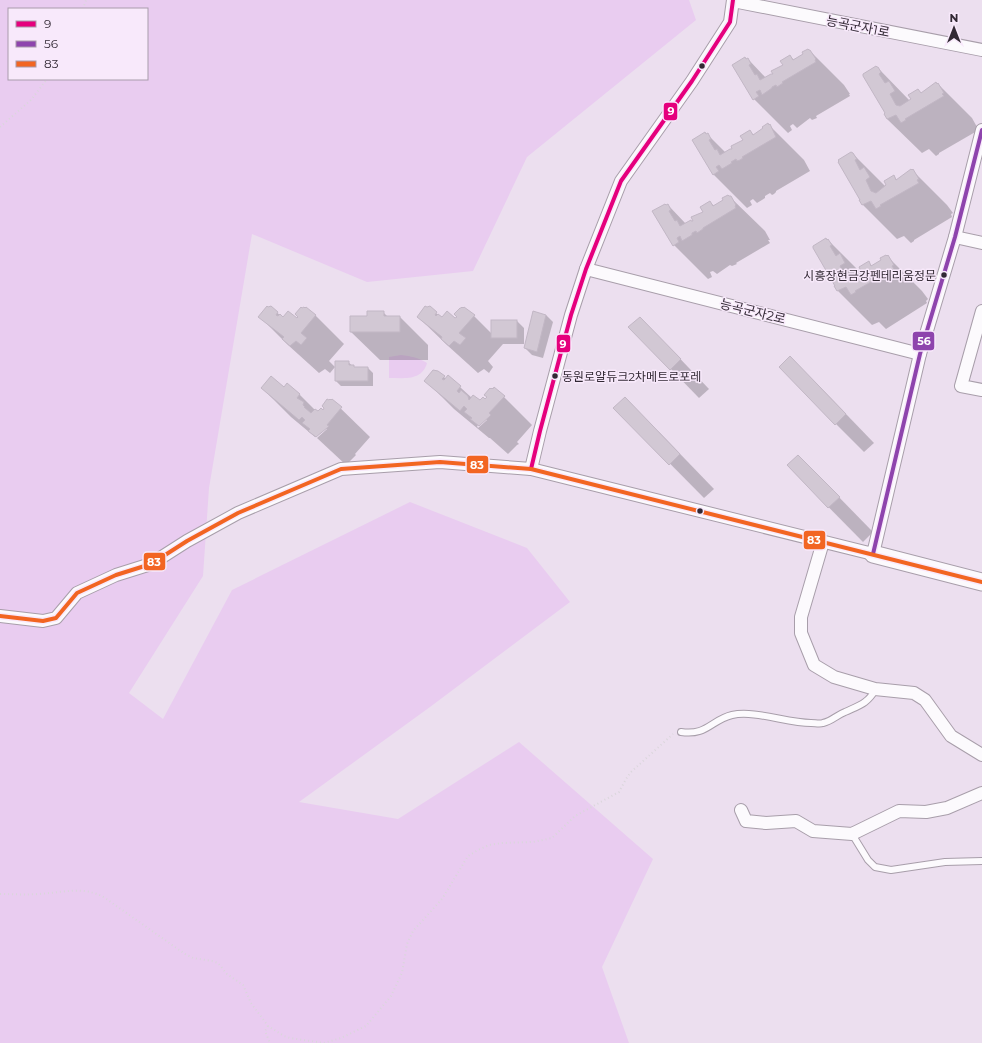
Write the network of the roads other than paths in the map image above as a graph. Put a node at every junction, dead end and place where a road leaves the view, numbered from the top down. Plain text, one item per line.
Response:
1 (733, 1) edge
2 (982, 50) edge
3 (982, 130) edge
4 (955, 237) junction
5 (982, 243) edge
6 (586, 269) junction
7 (981, 315) edge
8 (920, 354) junction
9 (982, 390) edge
10 (531, 469) junction
11 (823, 542) junction
12 (873, 554) junction
13 (982, 582) edge
14 (0, 616) edge
15 (876, 689) junction
16 (681, 732) road end
17 (982, 756) edge
18 (982, 791) edge
19 (741, 810) dead end
20 (852, 834) junction
21 (982, 861) edge

1 - 2 street, 능곡군자1로
1 - 6 street, 능곡군자1로
3 - 4 street
4 - 5 street
4 - 8 street
6 - 8 street, 능곡군자2로
6 - 10 street, 능곡군자1로
7 - 9 street
8 - 12 street
10 - 11 street
10 - 14 street
11 - 12 street
11 - 15 street
12 - 13 main road
15 - 16 lane
15 - 17 street
18 - 20 street
19 - 20 street
20 - 21 lane

